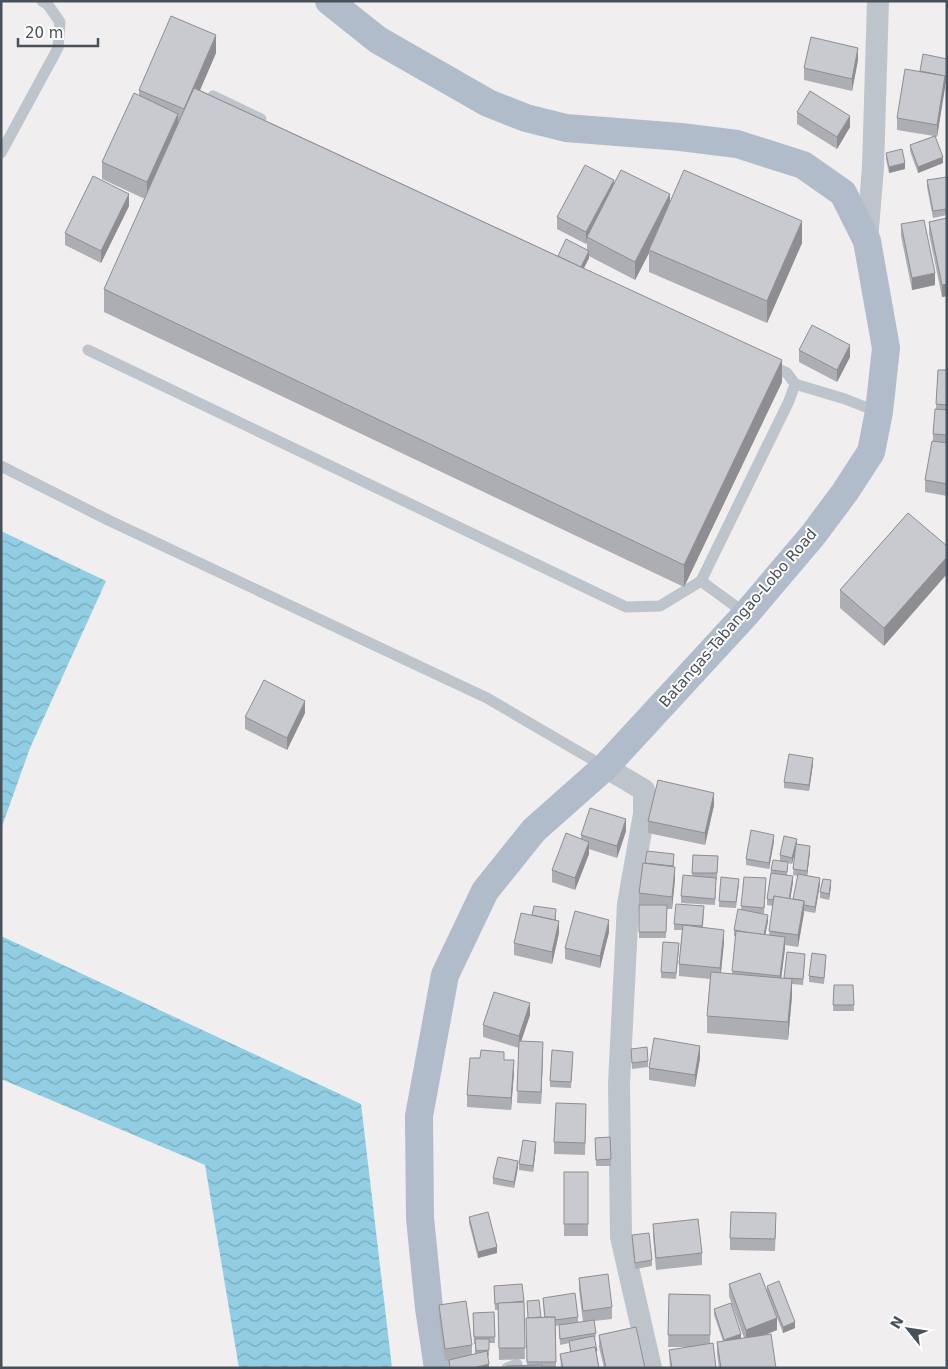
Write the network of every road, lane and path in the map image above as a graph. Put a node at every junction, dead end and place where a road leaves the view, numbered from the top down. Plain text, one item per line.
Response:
1 (42, 1) edge
2 (328, 1) edge
3 (878, 1) edge
4 (213, 96) edge
5 (275, 126) edge
6 (1, 153) edge
7 (867, 241) junction
8 (88, 350) dead end
9 (760, 360) edge
10 (794, 384) junction
11 (879, 412) junction
12 (1, 466) edge
13 (701, 581) junction
14 (746, 614) junction
15 (605, 767) junction
16 (438, 1368) edge
17 (651, 1368) edge

1 - 6 lane
2 - 7 main road, Batangas-Tabangao-Lobo Road
3 - 7 street
4 - 5 lane
7 - 11 main road, Batangas-Tabangao-Lobo Road
8 - 13 lane
9 - 10 lane
10 - 11 lane
10 - 13 lane
11 - 14 main road, Batangas-Tabangao-Lobo Road
12 - 15 lane
13 - 14 lane
14 - 15 main road, Batangas-Tabangao-Lobo Road
15 - 16 main road, Batangas-Tabangao-Lobo Road
15 - 17 street

